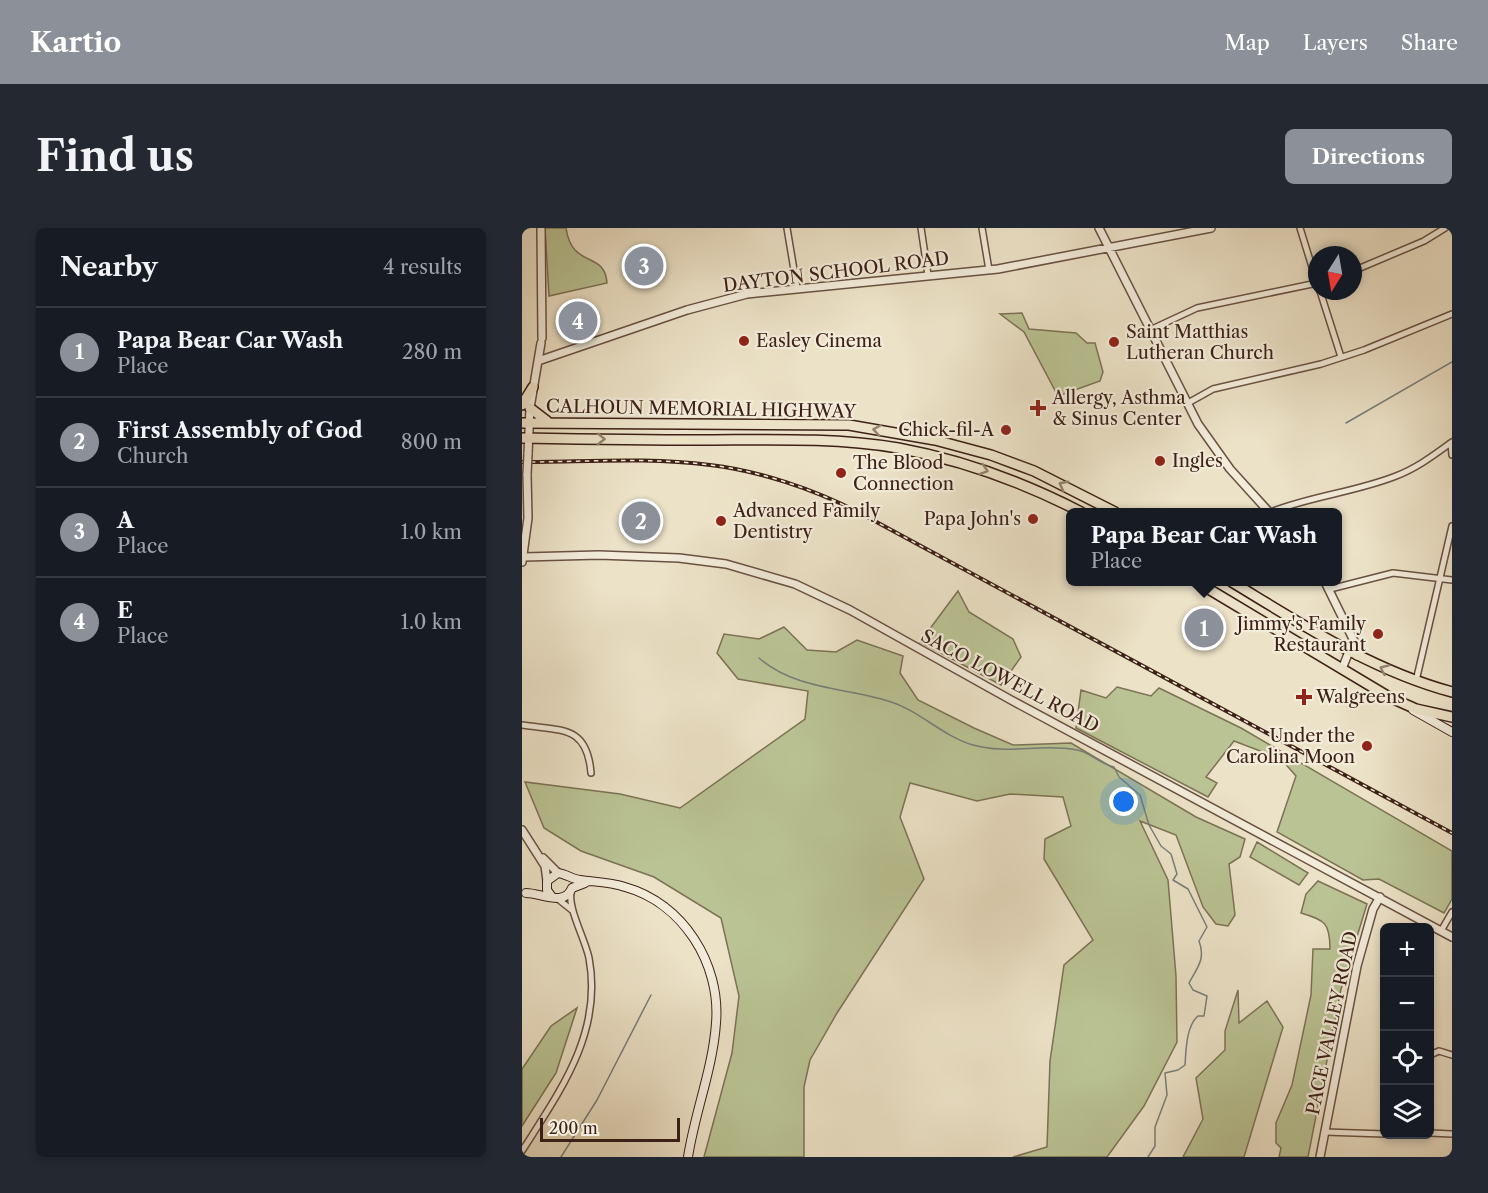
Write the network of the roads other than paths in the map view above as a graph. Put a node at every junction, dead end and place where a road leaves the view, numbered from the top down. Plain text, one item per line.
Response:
1 (541, 228) edge
2 (788, 228) edge
3 (921, 228) edge
4 (982, 228) edge
5 (1099, 228) edge
6 (1211, 228) edge
7 (1300, 228) edge
8 (1445, 228) edge
9 (1174, 232) edge
10 (1110, 247) junction
11 (1308, 254) edge
12 (1362, 267) edge
13 (989, 270) junction
14 (928, 275) junction
15 (1308, 285) edge
16 (797, 288) junction
17 (1323, 300) edge
18 (1452, 314) edge
19 (1152, 329) junction
20 (1341, 357) junction
21 (538, 362) junction
22 (533, 387) joint
23 (1188, 403) junction
24 (526, 406) edge
25 (525, 423) edge
26 (549, 423) junction
27 (825, 424) junction
28 (525, 438) edge
29 (935, 440) junction
30 (824, 441) junction
31 (1451, 443) edge
32 (932, 455) junction
33 (1452, 455) edge
34 (1071, 508) edge
35 (1105, 508) edge
36 (1266, 508) edge
37 (1282, 508) edge
38 (1452, 526) edge
39 (522, 558) edge
40 (1440, 578) junction
41 (1452, 580) edge
42 (1204, 586) edge
43 (1239, 586) edge
44 (1328, 586) edge
45 (1342, 586) edge
46 (1342, 586) edge
47 (1330, 589) junction
48 (1268, 604) junction
49 (1260, 620) junction
50 (1299, 623) junction
51 (1272, 628) junction
52 (1323, 638) junction
53 (1301, 645) junction
54 (1354, 654) junction
55 (1342, 669) junction
56 (1416, 681) junction
57 (1452, 692) edge
58 (1399, 702) junction
59 (1452, 717) edge
60 (522, 725) edge
61 (1452, 732) edge
62 (591, 773) dead end
63 (522, 830) edge
64 (535, 850) junction
65 (563, 874) junction
66 (596, 882) junction
67 (547, 883) junction
68 (572, 889) junction
69 (524, 893) edge
70 (1380, 897) junction
71 (555, 898) junction
72 (574, 912) junction
73 (1452, 912) edge
74 (1441, 931) junction
75 (1452, 937) edge
76 (1434, 1053) edge
77 (1452, 1055) edge
78 (1325, 1132) junction
79 (1434, 1133) edge
80 (1380, 1134) edge
81 (1452, 1134) edge
82 (522, 1151) edge
83 (688, 1157) edge
84 (1320, 1157) edge

1 - 21 street
2 - 16 street
3 - 14 street
4 - 13 street
5 - 10 street
6 - 9 street, DAYTON SCHOOL ROAD
7 - 11 street
8 - 12 street
9 - 10 street, DAYTON SCHOOL ROAD
10 - 13 street, DAYTON SCHOOL ROAD
10 - 19 street
13 - 14 street, DAYTON SCHOOL ROAD
14 - 16 street, DAYTON SCHOOL ROAD
15 - 19 street
16 - 21 street, DAYTON SCHOOL ROAD
17 - 20 street
18 - 20 street
19 - 23 street
20 - 23 street
21 - 22 street
22 - 24 highway
23 - 36 street
24 - 25 street
24 - 26 highway
25 - 26 highway, CALHOUN MEMORIAL HIGHWAY
25 - 28 street
26 - 27 highway, CALHOUN MEMORIAL HIGHWAY
29 -> 27 highway, CALHOUN MEMORIAL HIGHWAY
27 - 30 highway
28 -> 30 highway, CALHOUN MEMORIAL HIGHWAY
28 - 39 street, bridge
29 - 32 highway
35 -> 29 highway, CALHOUN MEMORIAL HIGHWAY
30 - 32 highway, CALHOUN MEMORIAL HIGHWAY
31 - 33 street
31 - 37 street
32 -> 34 highway, CALHOUN MEMORIAL HIGHWAY
38 - 40 street
39 - 70 street, SACO LOWELL ROAD
40 - 41 street
40 - 45 street
40 - 56 street
42 - 49 highway
43 - 48 highway
44 - 47 street
46 - 47 street
47 - 54 street
48 - 49 highway
48 - 50 highway
49 - 51 highway
50 - 51 highway
50 - 52 highway
51 - 53 highway
52 - 53 highway
52 - 54 highway
53 - 55 highway
54 - 55 street
56 -> 54 highway
55 - 58 highway
56 - 57 highway
58 - 59 highway
58 - 61 main road
60 - 62 street
63 - 64 street
64 - 65 street
64 - 67 street
65 - 66 main road
65 - 67 main road
65 - 68 main road
66 - 68 main road
66 - 83 main road
67 - 69 main road
67 - 71 main road
68 - 71 main road
68 - 72 street
69 - 71 main road
70 - 74 street, SACO LOWELL ROAD
70 - 78 street, PACE VALLEY ROAD
71 - 72 street
72 - 82 street
73 - 74 street
74 - 75 street, SACO LOWELL ROAD
76 - 77 street
78 - 80 street
78 - 84 street, PACE VALLEY ROAD
79 - 81 street

